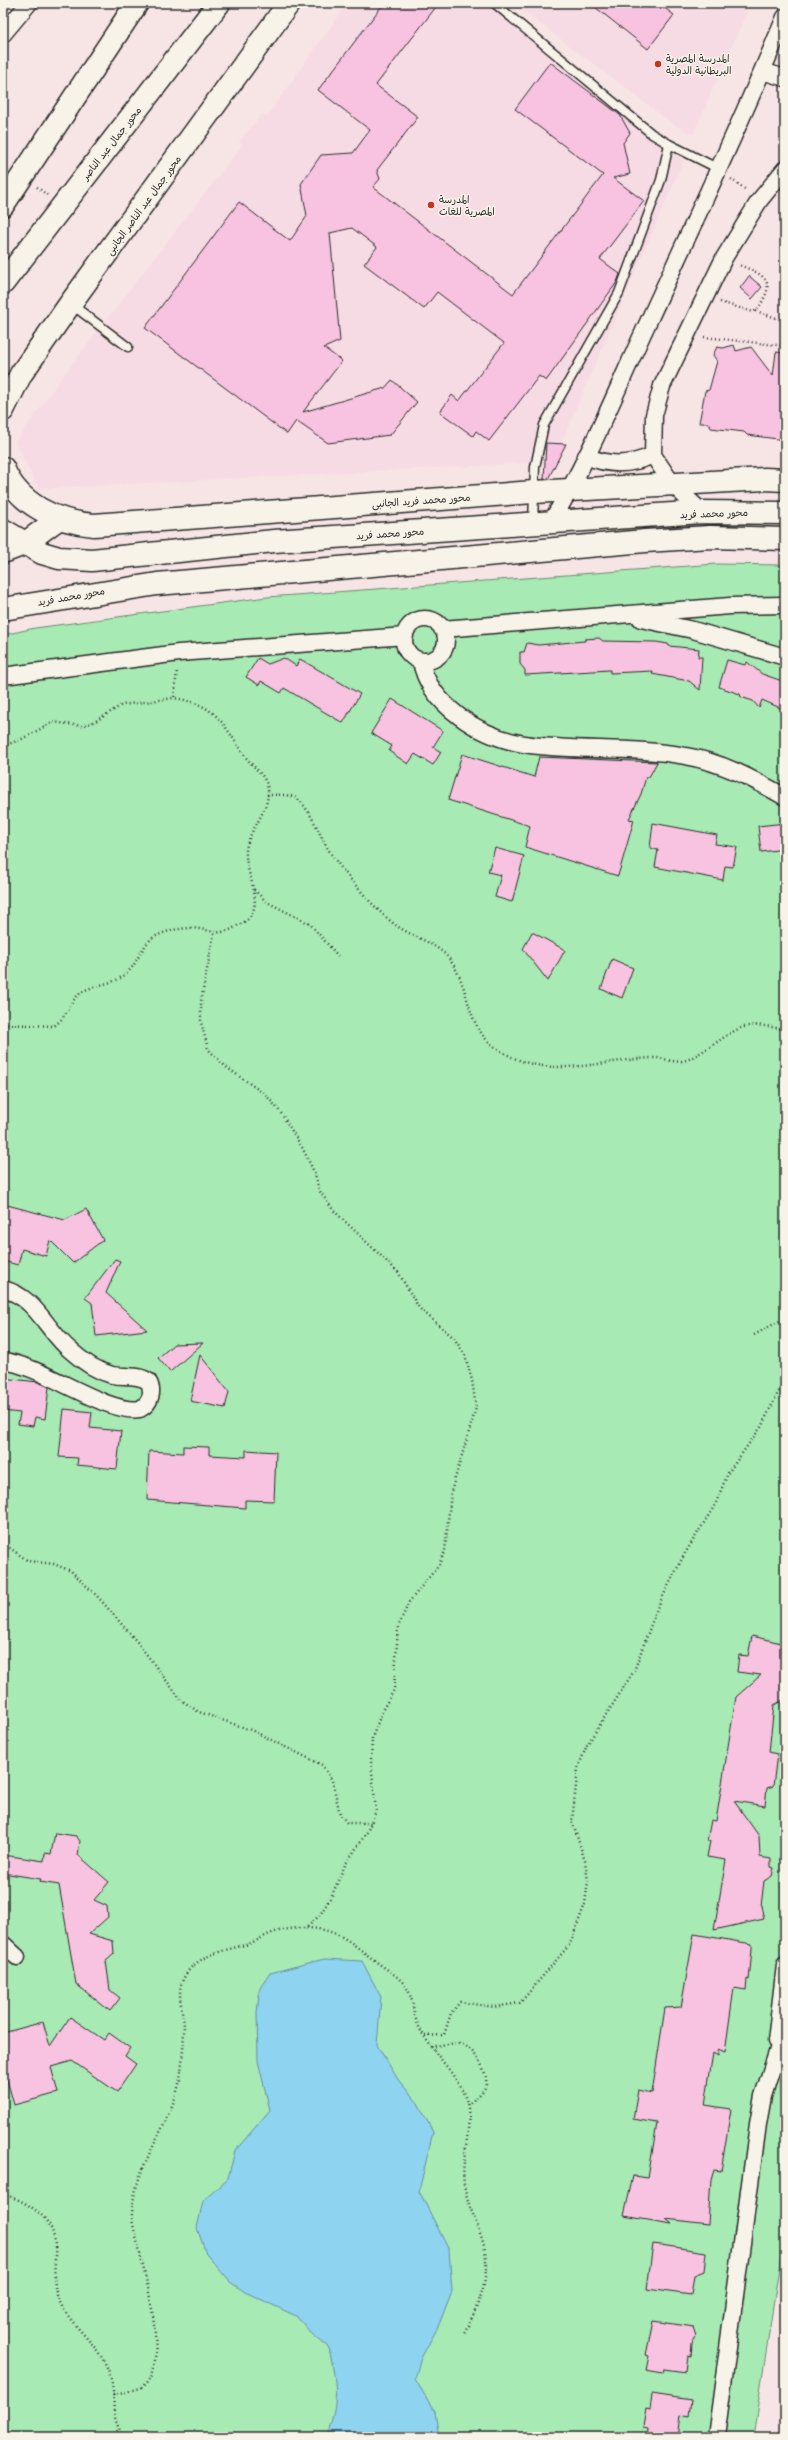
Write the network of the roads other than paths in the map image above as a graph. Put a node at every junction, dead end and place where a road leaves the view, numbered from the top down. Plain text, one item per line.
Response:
1 (29, 3) edge
2 (136, 3) edge
3 (219, 3) edge
4 (289, 3) edge
5 (494, 3) edge
6 (785, 17) edge
7 (3, 34) edge
8 (780, 44) edge
9 (762, 71) junction
10 (785, 78) edge
11 (669, 144) junction
12 (719, 169) junction
13 (785, 169) edge
14 (3, 205) edge
15 (3, 283) edge
16 (70, 304) junction
17 (128, 348) dead end
18 (3, 410) edge
19 (652, 455) junction
20 (586, 456) junction
21 (3, 468) edge
22 (785, 480) edge
23 (673, 485) junction
24 (534, 492) junction
25 (569, 492) junction
26 (702, 512) junction
27 (785, 513) edge
28 (58, 519) junction
29 (542, 523) junction
30 (3, 530) edge
31 (785, 539) edge
32 (24, 544) junction
33 (3, 552) edge
34 (785, 605) edge
35 (3, 609) edge
36 (622, 616) junction
37 (442, 629) junction
38 (405, 636) junction
39 (785, 658) edge
40 (421, 661) junction
41 (3, 676) edge
42 (785, 798) edge
43 (3, 1290) edge
44 (3, 1361) edge
45 (3, 1944) edge
46 (17, 1957) dead end
47 (785, 1965) edge
48 (785, 2028) edge
49 (773, 2061) junction
50 (716, 2437) edge

1 - 7 street
2 - 14 main road
3 - 15 main road, محور جمال عبد الناصر
4 - 16 main road, محور جمال عبد الناصر الجانبى
5 - 11 lane
6 - 8 street
8 - 9 street
9 - 10 street
9 - 12 street
11 - 12 lane
11 - 24 lane
12 - 20 street
13 - 19 street
16 - 17 lane
16 - 18 main road, محور جمال عبد الناصر الجانبى
19 - 20 street
19 - 23 street
20 - 25 street
21 - 28 main road
22 - 23 main road, محور محمد فريد الجانبى
23 - 25 main road, محور محمد فريد الجانبى
23 - 26 street
24 - 25 main road, محور محمد فريد الجانبى
24 - 28 main road, محور محمد فريد الجانبى
24 - 29 lane
25 - 29 street
26 - 27 main road, محور محمد فريد
26 - 29 main road, محور محمد فريد
28 - 32 main road
29 - 32 main road, محور محمد فريد
30 - 32 main road, محور محمد فريد
31 - 35 main road, محور محمد فريد
32 - 33 main road
34 - 36 street
36 - 37 street
36 - 39 street
37 - 38 street
37 - 40 street
38 - 40 street
38 - 41 street
40 - 42 street
43 - 44 street
45 - 46 street
47 - 49 street
48 - 49 street
49 - 50 street

